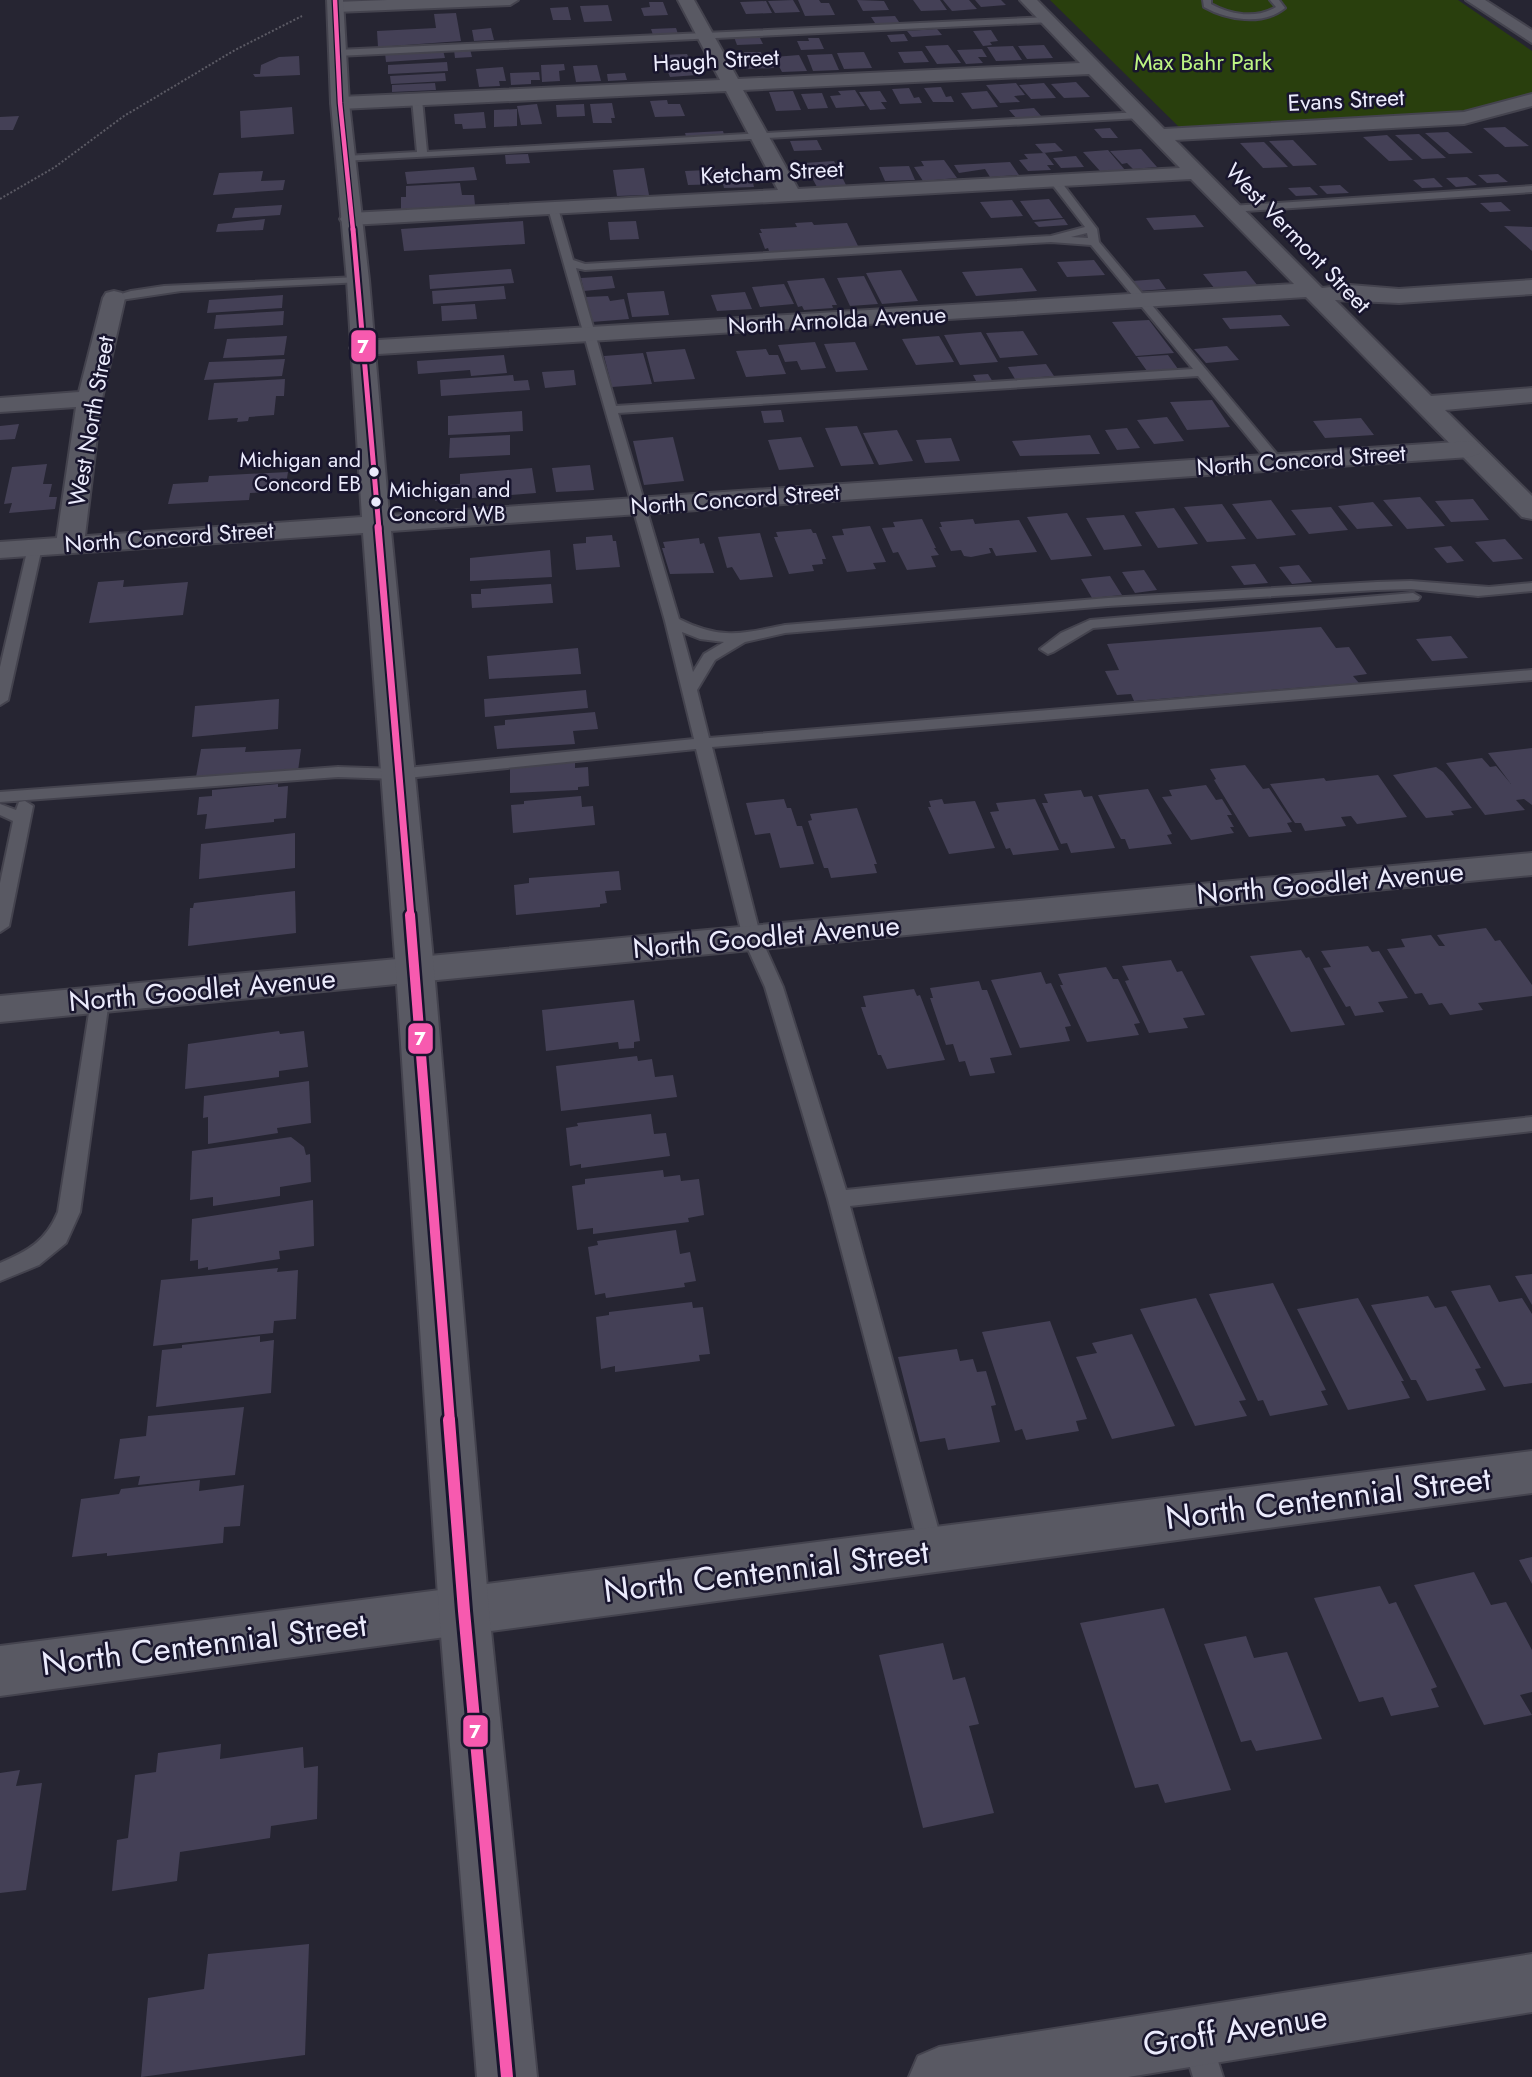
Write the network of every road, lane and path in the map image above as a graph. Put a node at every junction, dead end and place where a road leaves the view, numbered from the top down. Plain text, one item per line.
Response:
1 (510, 0) edge
2 (686, 0) edge
3 (1028, 0) edge
4 (1207, 0) edge
5 (1273, 0) edge
6 (1474, 0) edge
7 (325, 7) edge
8 (1048, 20) junction
9 (705, 35) junction
10 (1532, 38) edge
11 (337, 53) junction
12 (1094, 68) junction
13 (730, 84) junction
14 (417, 99) junction
15 (1532, 100) edge
16 (340, 103) junction
17 (1140, 115) junction
18 (758, 135) junction
19 (1160, 135) junction
20 (422, 154) junction
21 (345, 159) junction
22 (1197, 173) junction
23 (1055, 181) junction
24 (1532, 189) edge
25 (791, 195) junction
26 (0, 199) edge
27 (553, 208) junction
28 (1231, 209) junction
29 (350, 219) junction
30 (1092, 229) junction
31 (1051, 239) junction
32 (1094, 242) junction
33 (568, 262) junction
34 (1532, 271) edge
35 (358, 280) junction
36 (1532, 286) edge
37 (1350, 292) junction
38 (1314, 293) junction
39 (114, 298) joint
40 (1143, 301) junction
41 (588, 334) junction
42 (362, 348) junction
43 (1202, 372) junction
44 (1532, 395) edge
45 (90, 399) junction
46 (1425, 404) junction
47 (0, 405) edge
48 (610, 410) junction
49 (1470, 449) junction
50 (1276, 462) junction
51 (638, 505) junction
52 (1532, 511) edge
53 (376, 523) junction
54 (70, 544) junction
55 (35, 547) junction
56 (0, 550) edge
57 (1532, 587) edge
58 (1489, 591) junction
59 (672, 621) junction
60 (740, 639) junction
61 (1048, 649) dead end
62 (1532, 675) edge
63 (690, 689) junction
64 (0, 700) edge
65 (703, 743) junction
66 (397, 774) junction
67 (28, 794) junction
68 (0, 797) edge
69 (0, 809) edge
70 (22, 819) junction
71 (1532, 864) edge
72 (0, 926) edge
73 (752, 938) junction
74 (415, 970) junction
75 (100, 1000) junction
76 (0, 1009) edge
77 (1532, 1124) edge
78 (838, 1199) junction
79 (0, 1272) edge
80 (1532, 1472) edge
81 (932, 1550) junction
82 (464, 1611) junction
83 (0, 1671) edge
84 (1532, 1983) edge
85 (1202, 2057) edge
86 (506, 2077) edge
87 (939, 2077) edge

1 - 7 street
2 - 9 street
3 - 8 street, West Vermont Street
4 - 5 lane
6 - 10 street
7 - 11 street
7 - 26 path
8 - 9 lane
8 - 12 street, West Vermont Street
9 - 11 lane
9 - 13 street
11 - 16 street
12 - 13 street, Haugh Street
12 - 17 street, West Vermont Street
13 - 14 street, Haugh Street
13 - 18 street
14 - 16 street, Haugh Street
14 - 20 lane
15 - 19 street, Evans Street
16 - 21 street
17 - 18 lane
17 - 19 street, West Vermont Street
18 - 20 lane
18 - 25 street
19 - 22 street, West Vermont Street
20 - 21 lane
21 - 29 street
22 - 23 street, Ketcham Street
22 - 28 street, West Vermont Street
23 - 25 street, Ketcham Street
23 - 30 lane
24 - 28 lane
25 - 27 street, Ketcham Street
27 - 29 street, Ketcham Street
27 - 33 lane
28 - 38 street, West Vermont Street
29 - 35 street
30 - 31 lane
30 - 32 lane
31 - 32 lane
31 - 33 lane
32 - 40 lane
33 - 41 lane
34 - 37 street
35 - 39 lane
35 - 42 street
36 - 37 street
37 - 38 street, North Arnolda Avenue
38 - 40 street, North Arnolda Avenue
38 - 46 street, West Vermont Street
39 - 45 street, West North Street
40 - 41 street, North Arnolda Avenue
40 - 43 lane
41 - 42 street, North Arnolda Avenue
41 - 48 lane
42 - 53 street
43 - 48 lane
43 - 50 lane
44 - 46 street
45 - 47 street
45 - 54 street, West North Street
46 - 49 street, West Vermont Street
48 - 51 lane
49 - 50 street, North Concord Street
49 - 52 street, West Vermont Street
50 - 51 street, North Concord Street
51 - 53 street, North Concord Street
51 - 59 lane
53 - 54 street, North Concord Street
53 - 66 street
54 - 55 street, North Concord Street
55 - 56 street, North Concord Street
55 - 64 lane
57 - 58 lane
58 - 60 lane
58 - 61 lane
59 - 60 lane
59 - 63 lane
60 - 63 lane
62 - 65 lane
63 - 65 lane
65 - 66 lane
65 - 73 lane
66 - 67 lane
66 - 74 street
67 - 68 lane
67 - 70 lane
69 - 70 lane
70 - 72 lane
71 - 73 street, North Goodlet Avenue
73 - 74 street, North Goodlet Avenue
73 - 78 lane
74 - 75 street, North Goodlet Avenue
74 - 82 street
75 - 76 street, North Goodlet Avenue
75 - 79 lane
77 - 78 lane
78 - 81 lane
80 - 81 street, North Centennial Street
81 - 82 street, North Centennial Street
82 - 83 street, North Centennial Street
82 - 86 street
84 - 85 street, Groff Avenue
85 - 87 street, Groff Avenue

